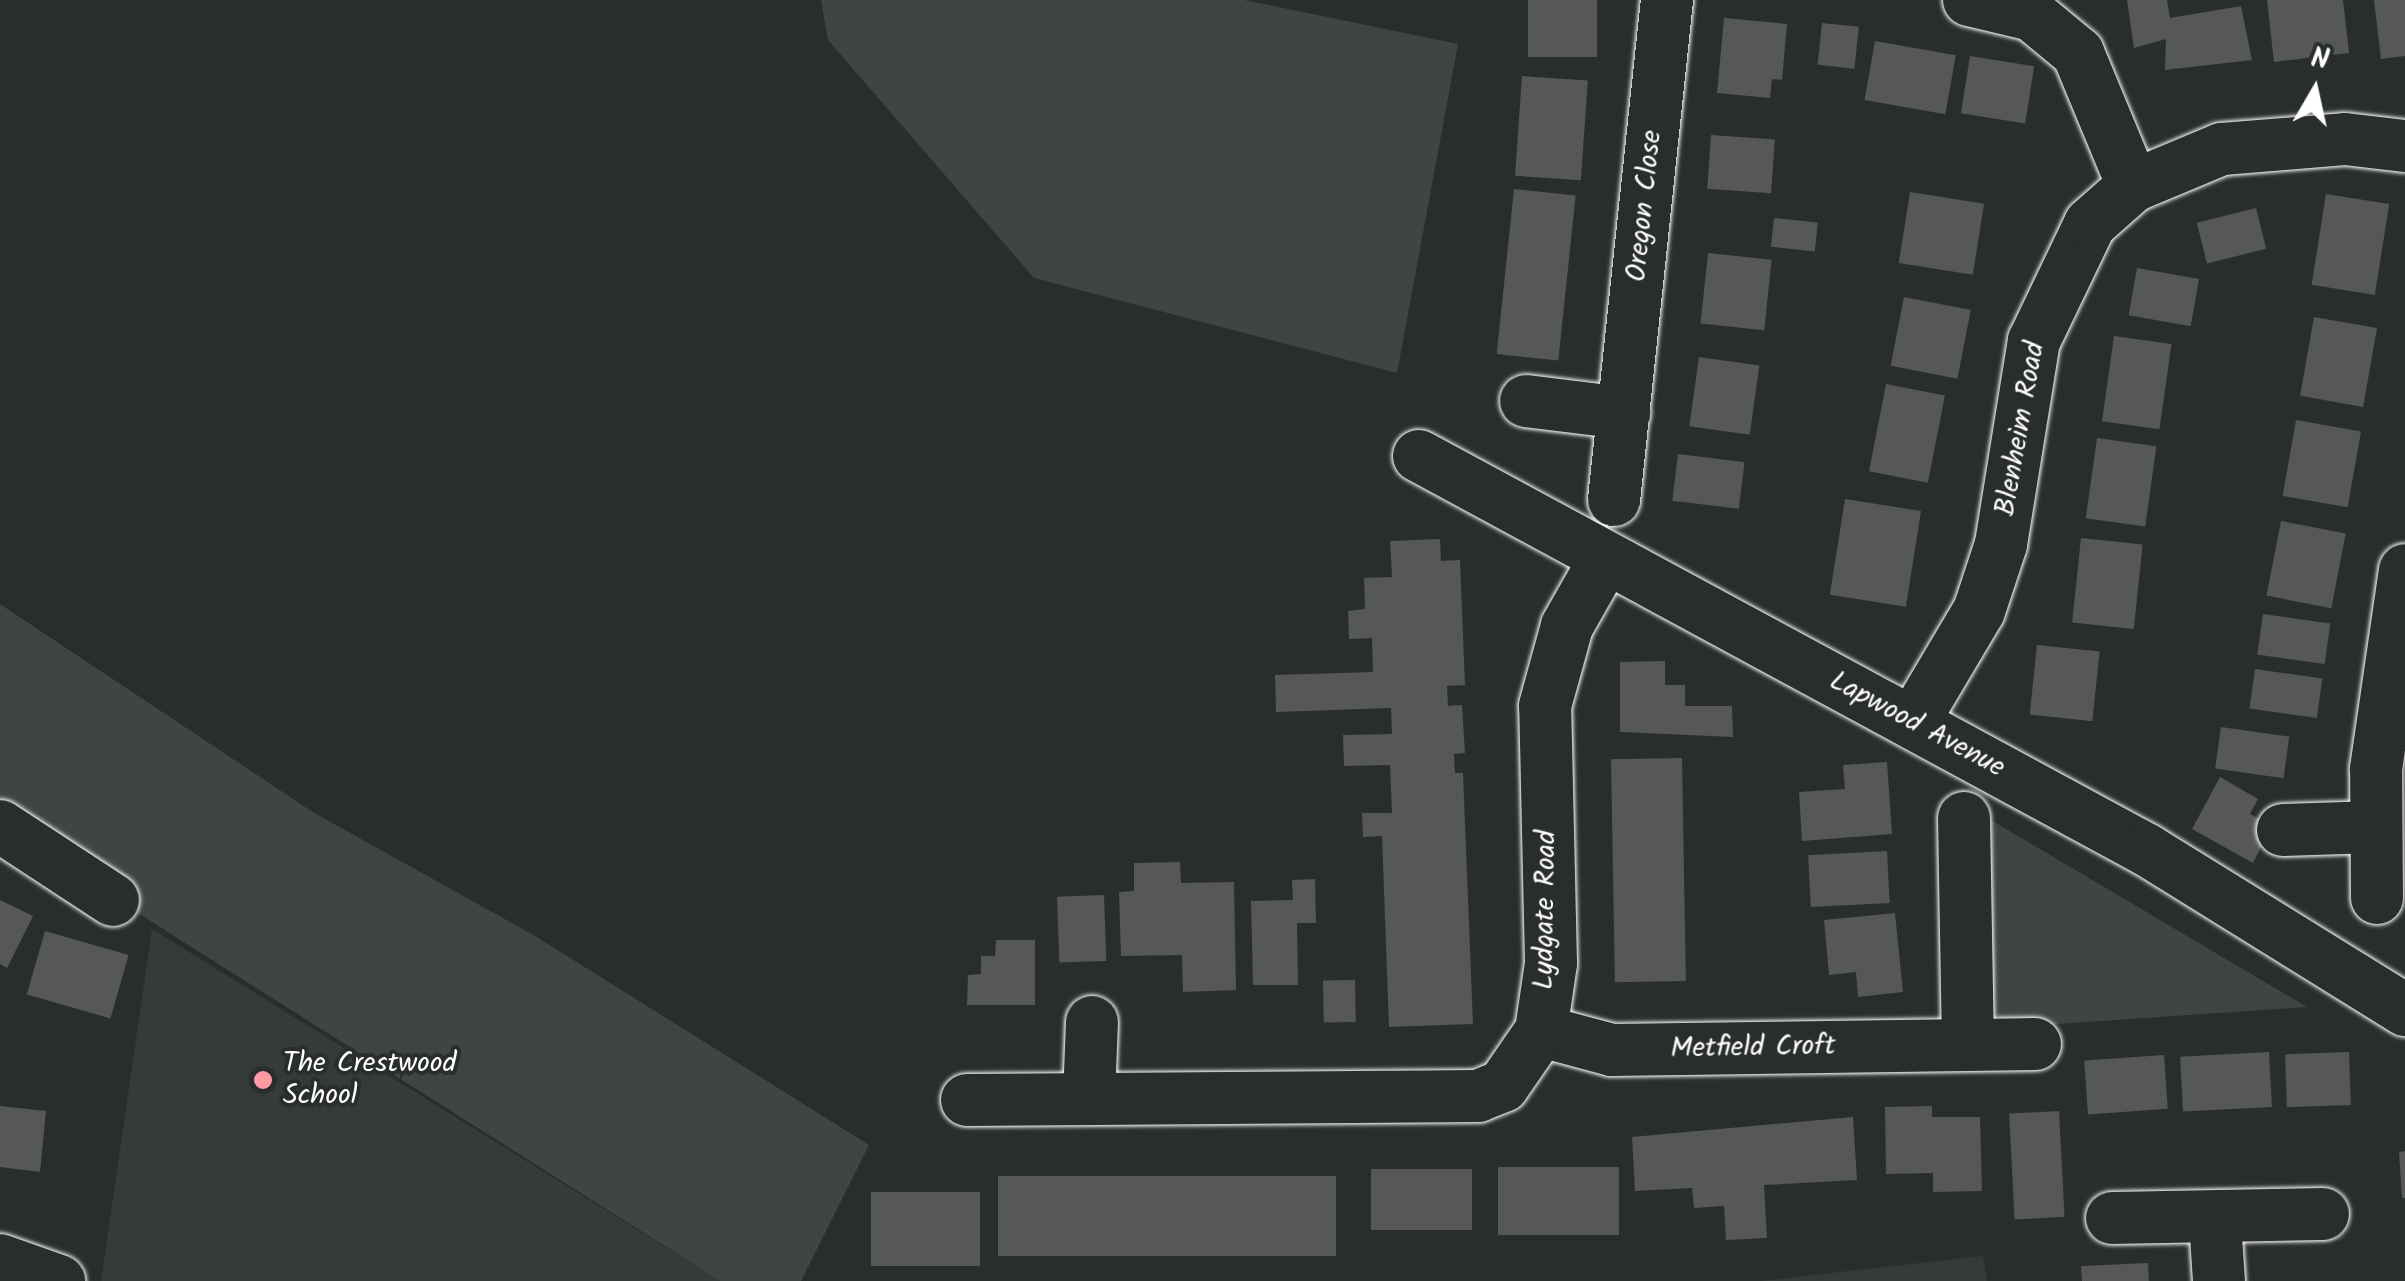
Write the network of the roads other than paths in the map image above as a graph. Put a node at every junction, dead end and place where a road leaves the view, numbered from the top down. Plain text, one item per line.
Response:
1 (1667, 0) edge
2 (1969, 0) edge
3 (2405, 146) edge
4 (2133, 186) junction
5 (1526, 401) dead end
6 (1624, 413) junction
7 (1419, 456) dead end
8 (1614, 500) dead end
9 (1605, 559) junction
10 (2405, 570) edge
11 (2398, 634) edge
12 (1913, 722) junction
13 (1964, 818) dead end
14 (0, 826) edge
15 (2376, 828) junction
16 (2283, 830) dead end
17 (2377, 898) dead end
18 (113, 900) dead end
19 (2405, 1010) edge
20 (1092, 1022) dead end
21 (1540, 1032) junction
22 (1968, 1044) junction
23 (2035, 1044) dead end
24 (1089, 1097) junction
25 (968, 1100) dead end
26 (2323, 1214) dead end
27 (2112, 1218) dead end
28 (2215, 1221) junction
29 (0, 1260) edge
30 (59, 1281) edge
31 (2220, 1281) edge

1 - 6 street, Oregon Close
2 - 4 street
3 - 4 street, Blenheim Road
4 - 12 street, Blenheim Road
5 - 6 street
6 - 8 street, Oregon Close
7 - 9 street, Lapwood Avenue
9 - 12 street, Lapwood Avenue
9 - 21 street, Lydgate Road
10 - 11 street
11 - 15 street
12 - 19 street, Lapwood Avenue
13 - 22 street
14 - 18 street
15 - 16 street
15 - 17 street
20 - 24 street
21 - 22 street, Metfield Croft
21 - 24 street, Lydgate Road
22 - 23 street, Metfield Croft
24 - 25 street, Lydgate Road
26 - 28 street
27 - 28 street
28 - 31 street
29 - 30 street

